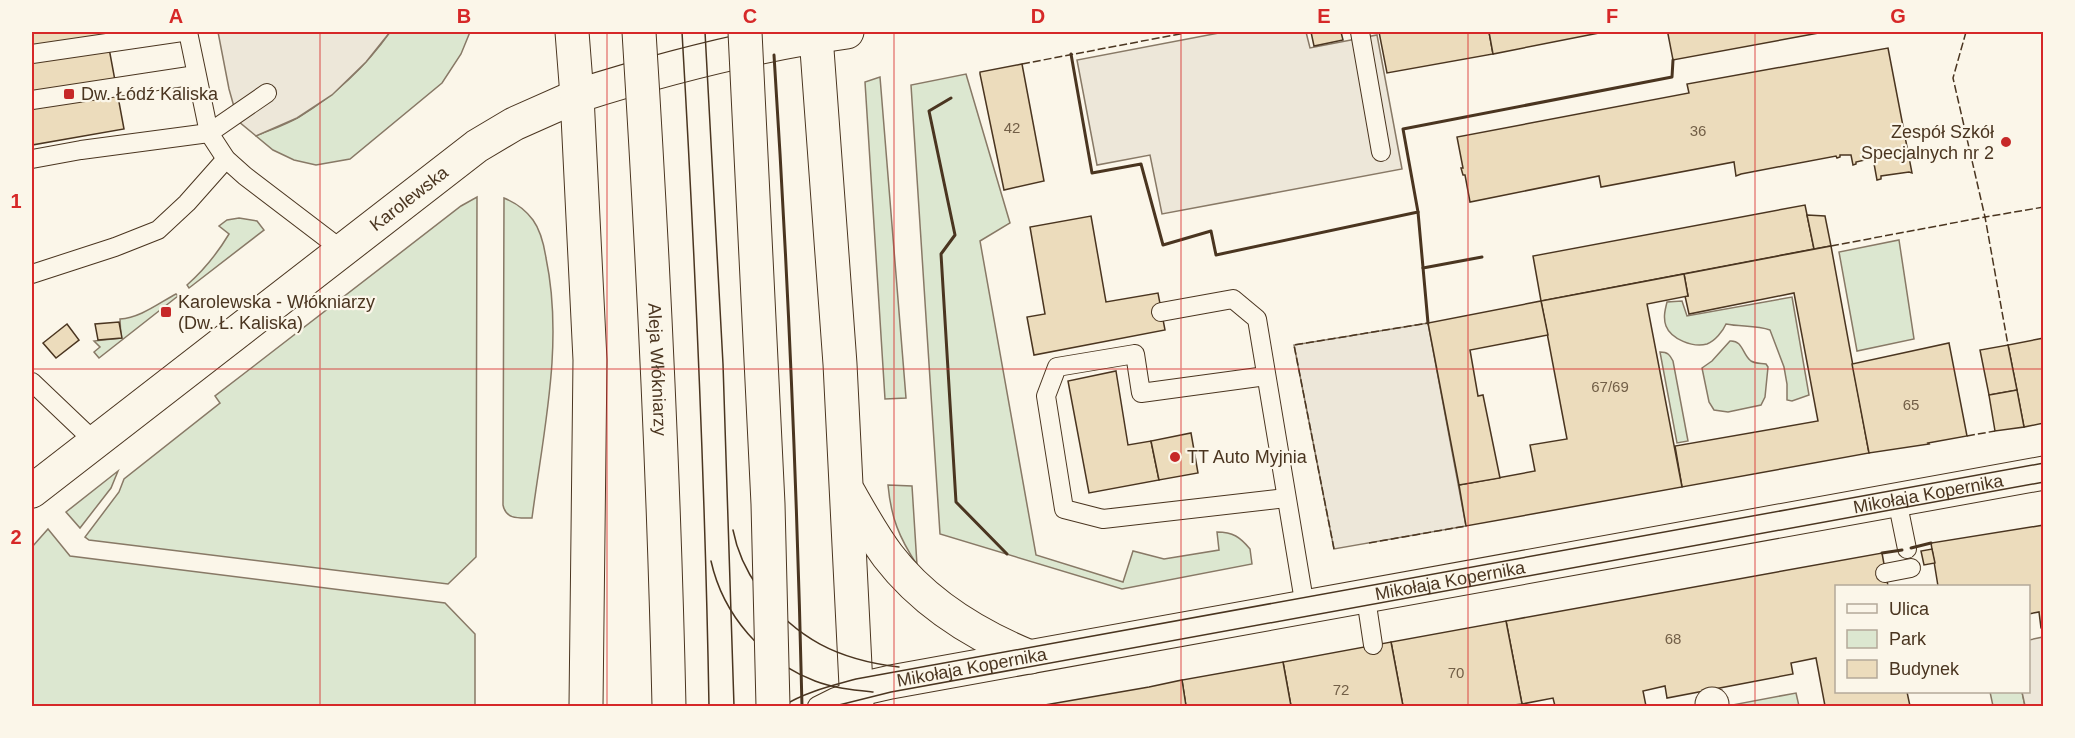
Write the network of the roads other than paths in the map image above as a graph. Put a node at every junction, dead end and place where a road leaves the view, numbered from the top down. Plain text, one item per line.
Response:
1 (182, 32) edge
2 (188, 32) edge
3 (572, 32) edge
4 (639, 32) edge
5 (745, 32) edge
6 (1360, 32) edge
7 (826, 33) edge
8 (32, 54) edge
9 (196, 75) junction
10 (267, 93) dead end
11 (577, 96) junction
12 (32, 100) edge
13 (209, 134) junction
14 (1381, 152) dead end
15 (32, 159) edge
16 (226, 159) junction
17 (342, 250) junction
18 (32, 274) edge
19 (1161, 312) dead end
20 (1266, 376) junction
21 (32, 382) edge
22 (94, 442) junction
23 (2043, 473) edge
24 (846, 489) junction
25 (32, 492) edge
26 (1287, 498) junction
27 (1897, 500) junction
28 (1907, 549) dead end
29 (1911, 568) dead end
30 (1885, 573) dead end
31 (1363, 597) junction
32 (1305, 607) junction
33 (1373, 645) dead end
34 (1030, 657) junction
35 (857, 698) edge
36 (586, 706) edge
37 (669, 706) edge
38 (773, 706) edge
39 (817, 706) edge

1 - 8 lane
2 - 9 lane
3 - 11 main road
4 - 37 main road, Aleja Włókniarzy, bridge
5 - 38 main road, bridge
6 - 14 lane
7 - 11 main road, Karolewska
7 - 24 main road
9 - 12 lane
9 - 13 lane
10 - 13 lane
11 - 17 main road, Karolewska
11 - 36 main road
13 - 15 lane
13 - 16 lane
16 - 17 lane
16 - 18 lane
17 - 22 main road, Karolewska
19 - 20 lane
20 - 26 lane
20 - 26 lane
21 - 22 lane
22 - 25 main road, Karolewska
23 - 27 main road, Mikołaja Kopernika
24 - 34 main road
24 - 35 main road
26 - 32 lane
27 - 28 lane
27 - 31 main road, Mikołaja Kopernika
29 - 30 lane
31 - 32 main road, Mikołaja Kopernika
31 - 33 lane
32 - 34 main road, Mikołaja Kopernika
34 - 35 main road, Mikołaja Kopernika
35 - 39 lane

